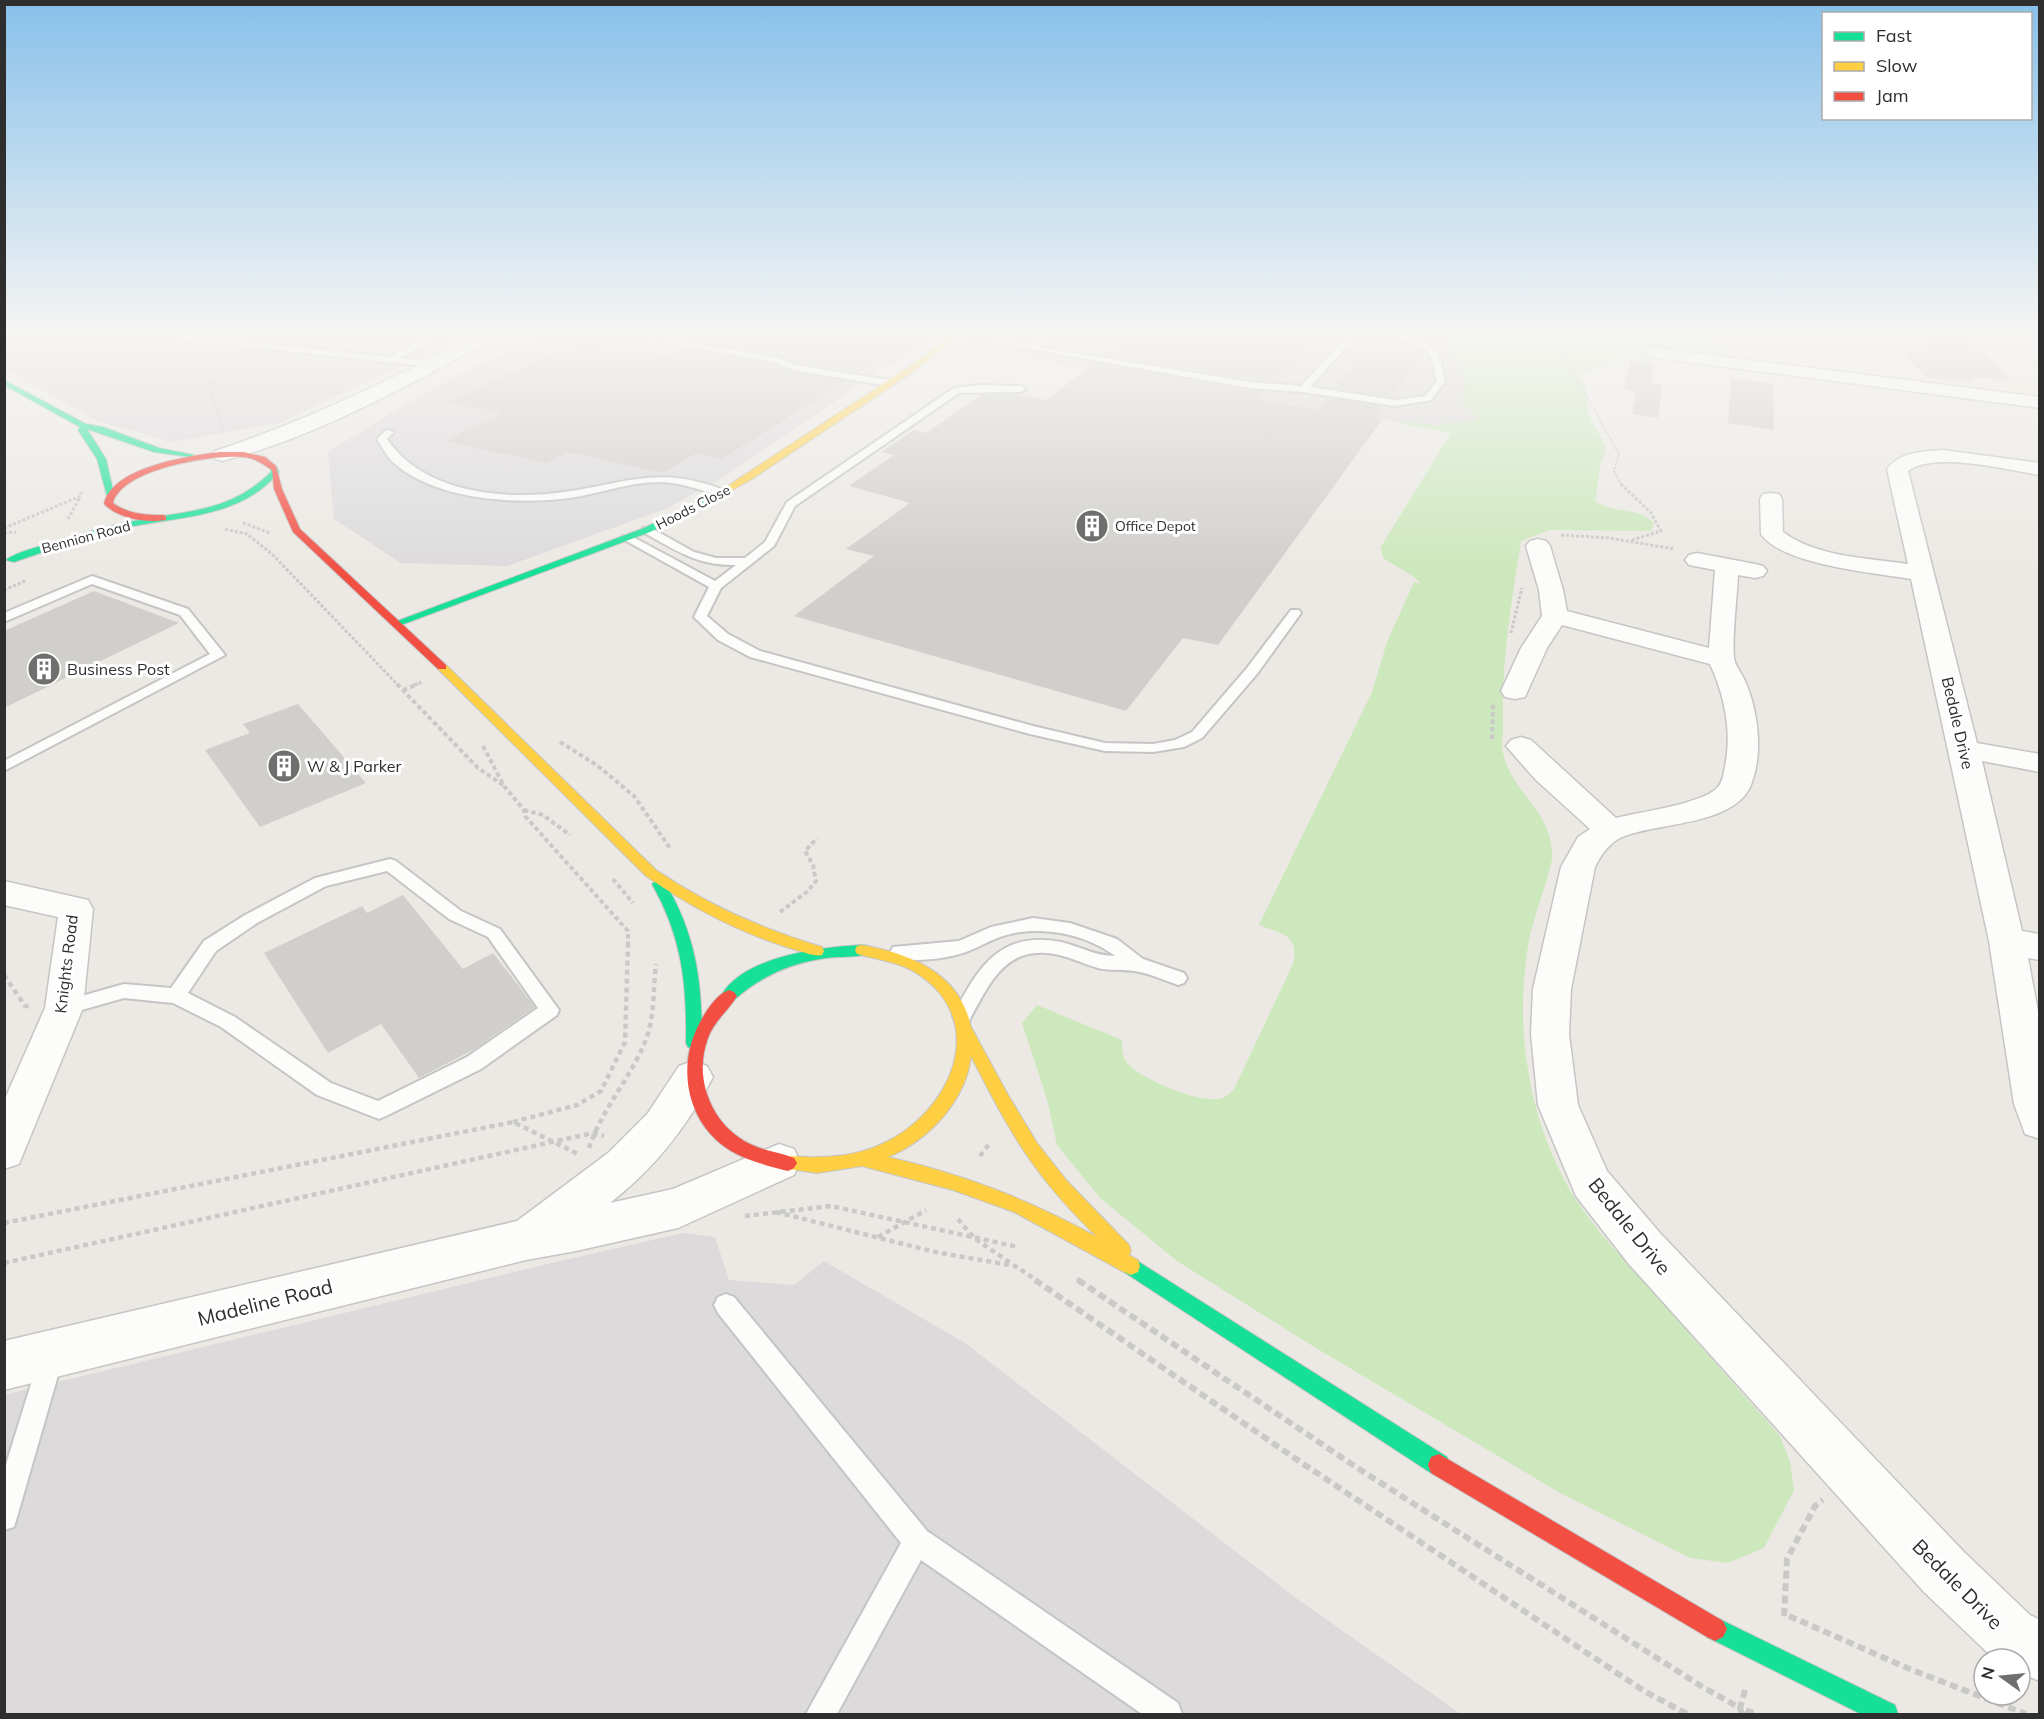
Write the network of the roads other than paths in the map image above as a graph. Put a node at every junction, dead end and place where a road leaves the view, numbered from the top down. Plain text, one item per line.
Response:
1 (59, 412) edge
2 (333, 412) edge
3 (845, 412) edge
4 (925, 412) edge
5 (309, 424) junction
6 (84, 426) junction
7 (389, 432) dead end
8 (222, 450) junction
9 (273, 468) junction
10 (2040, 469) edge
11 (722, 493) junction
12 (1771, 498) dead end
13 (106, 503) junction
14 (203, 512) junction
15 (163, 518) junction
16 (239, 518) road end
17 (274, 521) dead end
18 (88, 522) dead end
19 (653, 528) junction
20 (296, 530) junction
21 (627, 538) junction
22 (1538, 546) dead end
23 (8, 561) edge
24 (748, 561) junction
25 (1726, 566) dead end
26 (1922, 573) junction
27 (716, 586) junction
28 (1295, 613) dead end
29 (1555, 616) junction
30 (4, 618) edge
31 (397, 622) junction
32 (1721, 659) junction
33 (1515, 691) dead end
34 (1521, 746) dead end
35 (1964, 749) junction
36 (2040, 763) edge
37 (4, 767) edge
38 (1610, 830) junction
39 (651, 873) junction
40 (4, 893) edge
41 (2023, 944) edge
42 (862, 950) junction
43 (818, 951) junction
44 (1138, 965) junction
45 (1178, 978) dead end
46 (176, 996) junction
47 (64, 1008) junction
48 (964, 1024) junction
49 (693, 1067) junction
50 (2040, 1122) edge
51 (4, 1152) edge
52 (863, 1159) junction
53 (779, 1162) junction
54 (526, 1239) junction
55 (1138, 1270) junction
56 (726, 1305) dead end
57 (52, 1354) junction
58 (4, 1366) edge
59 (4, 1517) edge
60 (917, 1541) junction
61 (2040, 1652) edge
62 (821, 1714) edge
63 (1167, 1714) edge
64 (1886, 1714) edge

1 - 6 street
2 - 5 street
3 - 11 street, Hoods Close
4 - 24 lane
5 - 8 street
5 - 9 street
6 - 8 street
6 - 13 street
7 - 11 lane
8 - 9 street
8 - 13 street
9 - 14 street
9 - 20 street
10 - 26 street, Bedale Drive
11 - 19 street, Hoods Close
12 - 26 street
13 - 15 street
14 - 15 street
14 - 16 street
15 - 23 street, Bennion Road
17 - 20 street
18 - 23 street, Bennion Road
19 - 21 street, Hoods Close
19 - 24 lane
20 - 31 street
21 - 27 lane
21 - 31 street, Hoods Close
22 - 29 street
24 - 27 lane
25 - 32 street, Bedale Drive
26 - 35 street, Bedale Drive
27 - 28 lane
29 - 32 street
29 - 33 street
30 - 37 lane
31 - 39 street
32 - 38 street, Bedale Drive
34 - 38 street
35 - 36 street
35 - 41 street, Bedale Drive
38 - 61 street, Bedale Drive
39 - 43 street
39 - 49 street
40 - 47 street, Knights Road
41 - 50 street, Bedale Drive
42 - 43 street
42 - 44 lane
42 - 48 street
43 - 49 street
44 - 45 lane
44 - 48 lane
46 - 46 lane
46 - 47 lane
47 - 51 street, Knights Road
48 - 52 street
48 - 55 street
49 - 53 street
49 - 54 street, Madeline Road
52 - 53 street
52 - 55 street
53 - 54 street, Madeline Road
54 - 57 street, Madeline Road
55 - 64 street
56 - 60 lane
57 - 58 street, Madeline Road
57 - 59 lane
60 - 62 lane
60 - 63 lane

